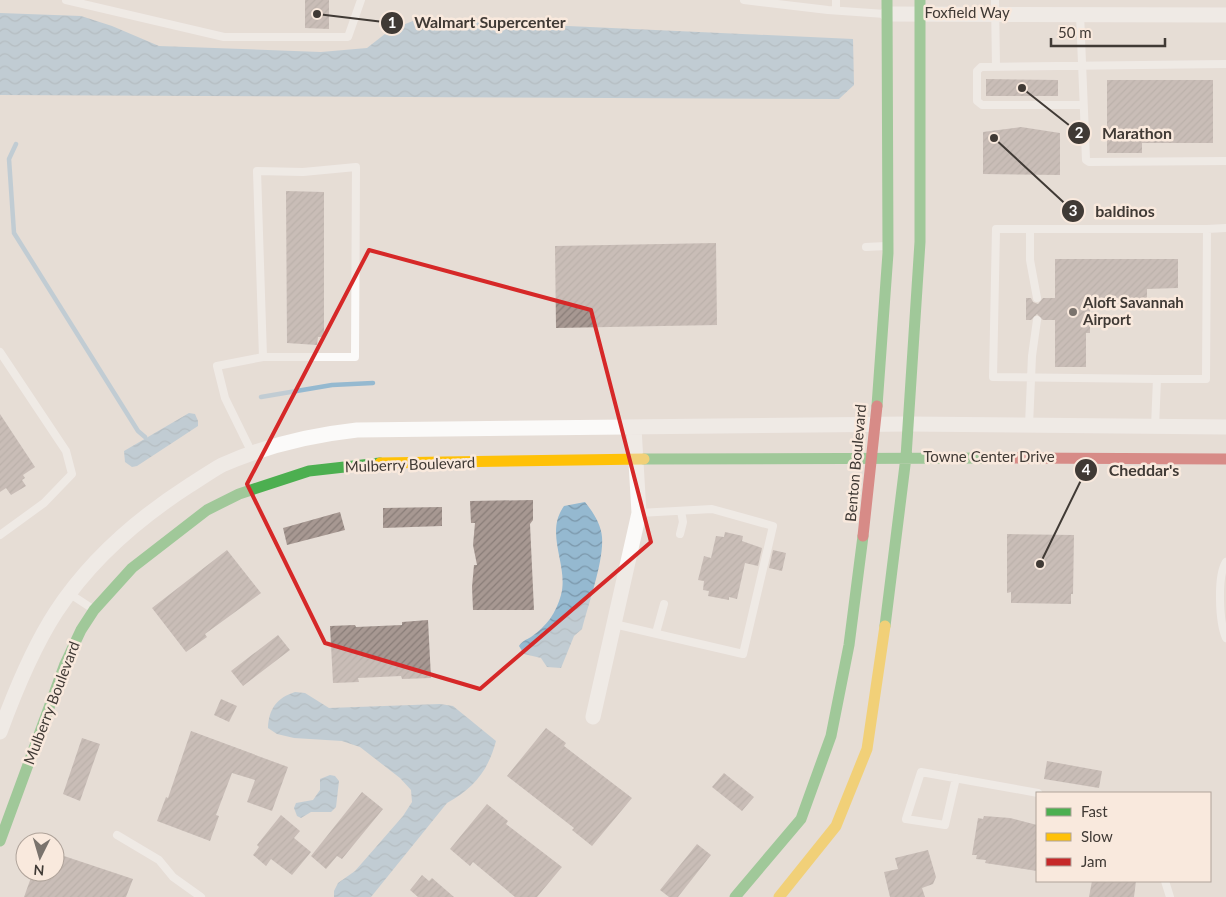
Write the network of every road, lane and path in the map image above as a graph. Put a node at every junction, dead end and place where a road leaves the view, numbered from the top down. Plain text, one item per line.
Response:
1 (66, 0) edge
2 (361, 0) edge
3 (744, 0) edge
4 (836, 0) edge
5 (920, 6) edge
6 (994, 6) edge
7 (887, 7) edge
8 (836, 10) junction
9 (1080, 14) junction
10 (1226, 15) edge
11 (1226, 64) edge
12 (1081, 66) junction
13 (996, 67) junction
14 (1082, 105) junction
15 (1226, 161) edge
16 (1030, 228) junction
17 (1226, 228) edge
18 (1207, 229) junction
19 (888, 246) junction
20 (866, 247) dead end
21 (1038, 298) dead end
22 (1037, 320) dead end
23 (0, 352) edge
24 (263, 357) junction
25 (1032, 377) junction
26 (1157, 379) junction
27 (908, 424) junction
28 (875, 425) junction
29 (1029, 425) junction
30 (1155, 427) junction
31 (1226, 427) edge
32 (634, 428) junction
33 (252, 453) junction
34 (873, 457) junction
35 (906, 457) junction
36 (1226, 459) edge
37 (634, 460) junction
38 (681, 510) junction
39 (639, 513) junction
40 (680, 534) dead end
41 (0, 535) edge
42 (1226, 562) edge
43 (70, 594) junction
44 (664, 604) dead end
45 (94, 610) junction
46 (614, 624) junction
47 (656, 633) junction
48 (1226, 638) edge
49 (593, 717) dead end
50 (0, 732) edge
51 (956, 778) junction
52 (1036, 793) edge
53 (117, 835) dead end
54 (0, 841) edge
55 (1165, 882) edge
56 (201, 897) edge
57 (735, 897) edge
58 (779, 897) edge
59 (1170, 897) edge

1 - 2 lane
3 - 8 lane
4 - 8 lane
5 - 6 street, Foxfield Way
5 - 7 street, Foxfield Way
5 - 27 street
6 - 9 street, Foxfield Way
6 - 13 lane
7 - 8 lane
7 - 19 street, Benton Boulevard
9 - 10 street, Foxfield Way
9 - 12 lane
11 - 12 lane
12 - 13 lane
12 - 14 lane
13 - 14 lane
14 - 15 lane
16 - 18 lane
16 - 21 lane
16 - 25 lane
17 - 18 lane
18 - 26 lane
19 - 20 lane
19 - 28 street, Benton Boulevard
22 - 25 lane
23 - 41 lane
24 - 24 lane
24 - 33 lane
25 - 26 lane
25 - 29 lane
26 - 30 lane
27 - 28 street, Mulberry Boulevard
27 - 29 street, Towne Center Drive
27 - 35 street
28 - 32 street, Mulberry Boulevard
28 - 34 street, Benton Boulevard
29 - 30 street, Towne Center Drive
30 - 31 street, Towne Center Drive
32 - 33 street, Mulberry Boulevard
32 - 37 street
33 - 43 street, Mulberry Boulevard
34 - 35 street, Towne Center Drive
34 - 37 street, Mulberry Boulevard
34 - 57 street, Benton Boulevard
35 - 36 street, Towne Center Drive
35 - 58 street
37 - 39 street
37 - 45 street, Mulberry Boulevard
38 - 39 lane
38 - 40 lane
38 - 47 lane
39 - 46 street
42 - 48 lane
43 - 45 lane
43 - 50 street, Mulberry Boulevard
44 - 47 lane
45 - 54 street, Mulberry Boulevard
46 - 47 lane
46 - 49 street
51 - 51 lane
51 - 52 lane
53 - 56 lane
55 - 59 lane

